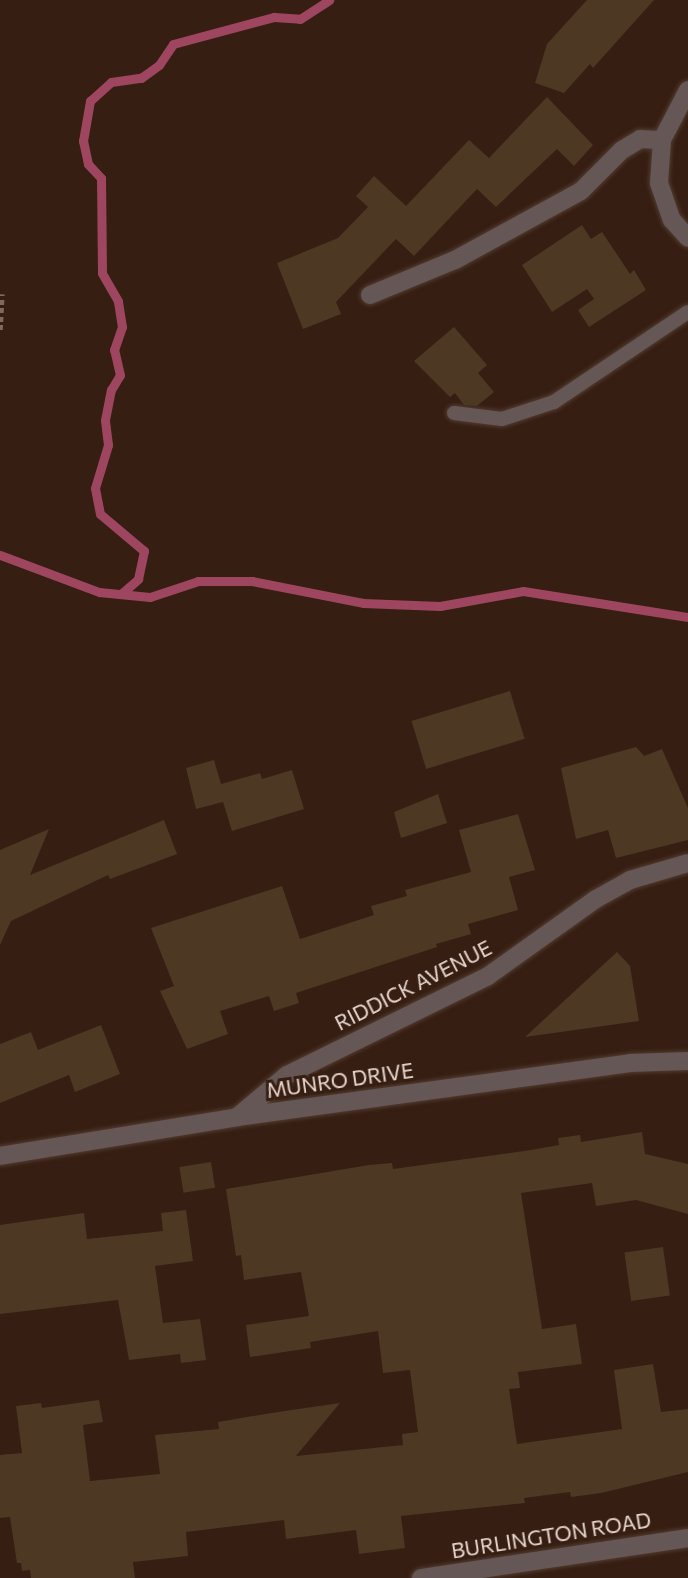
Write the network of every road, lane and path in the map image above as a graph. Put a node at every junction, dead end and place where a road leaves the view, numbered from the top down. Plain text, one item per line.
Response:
1 (688, 90) edge
2 (662, 140) junction
3 (688, 237) edge
4 (2, 294) dead end
5 (370, 295) dead end
6 (688, 312) edge
7 (0, 330) edge
8 (454, 413) dead end
9 (688, 863) edge
10 (688, 1061) edge
11 (237, 1117) junction
12 (0, 1156) edge
13 (688, 1538) edge
14 (421, 1578) edge

1 - 2 street
2 - 3 street
2 - 5 street
4 - 7 path
6 - 8 lane
9 - 11 street, RIDDICK AVENUE
10 - 11 street, MUNRO DRIVE
11 - 12 street, MUNRO DRIVE
13 - 14 street, BURLINGTON ROAD

